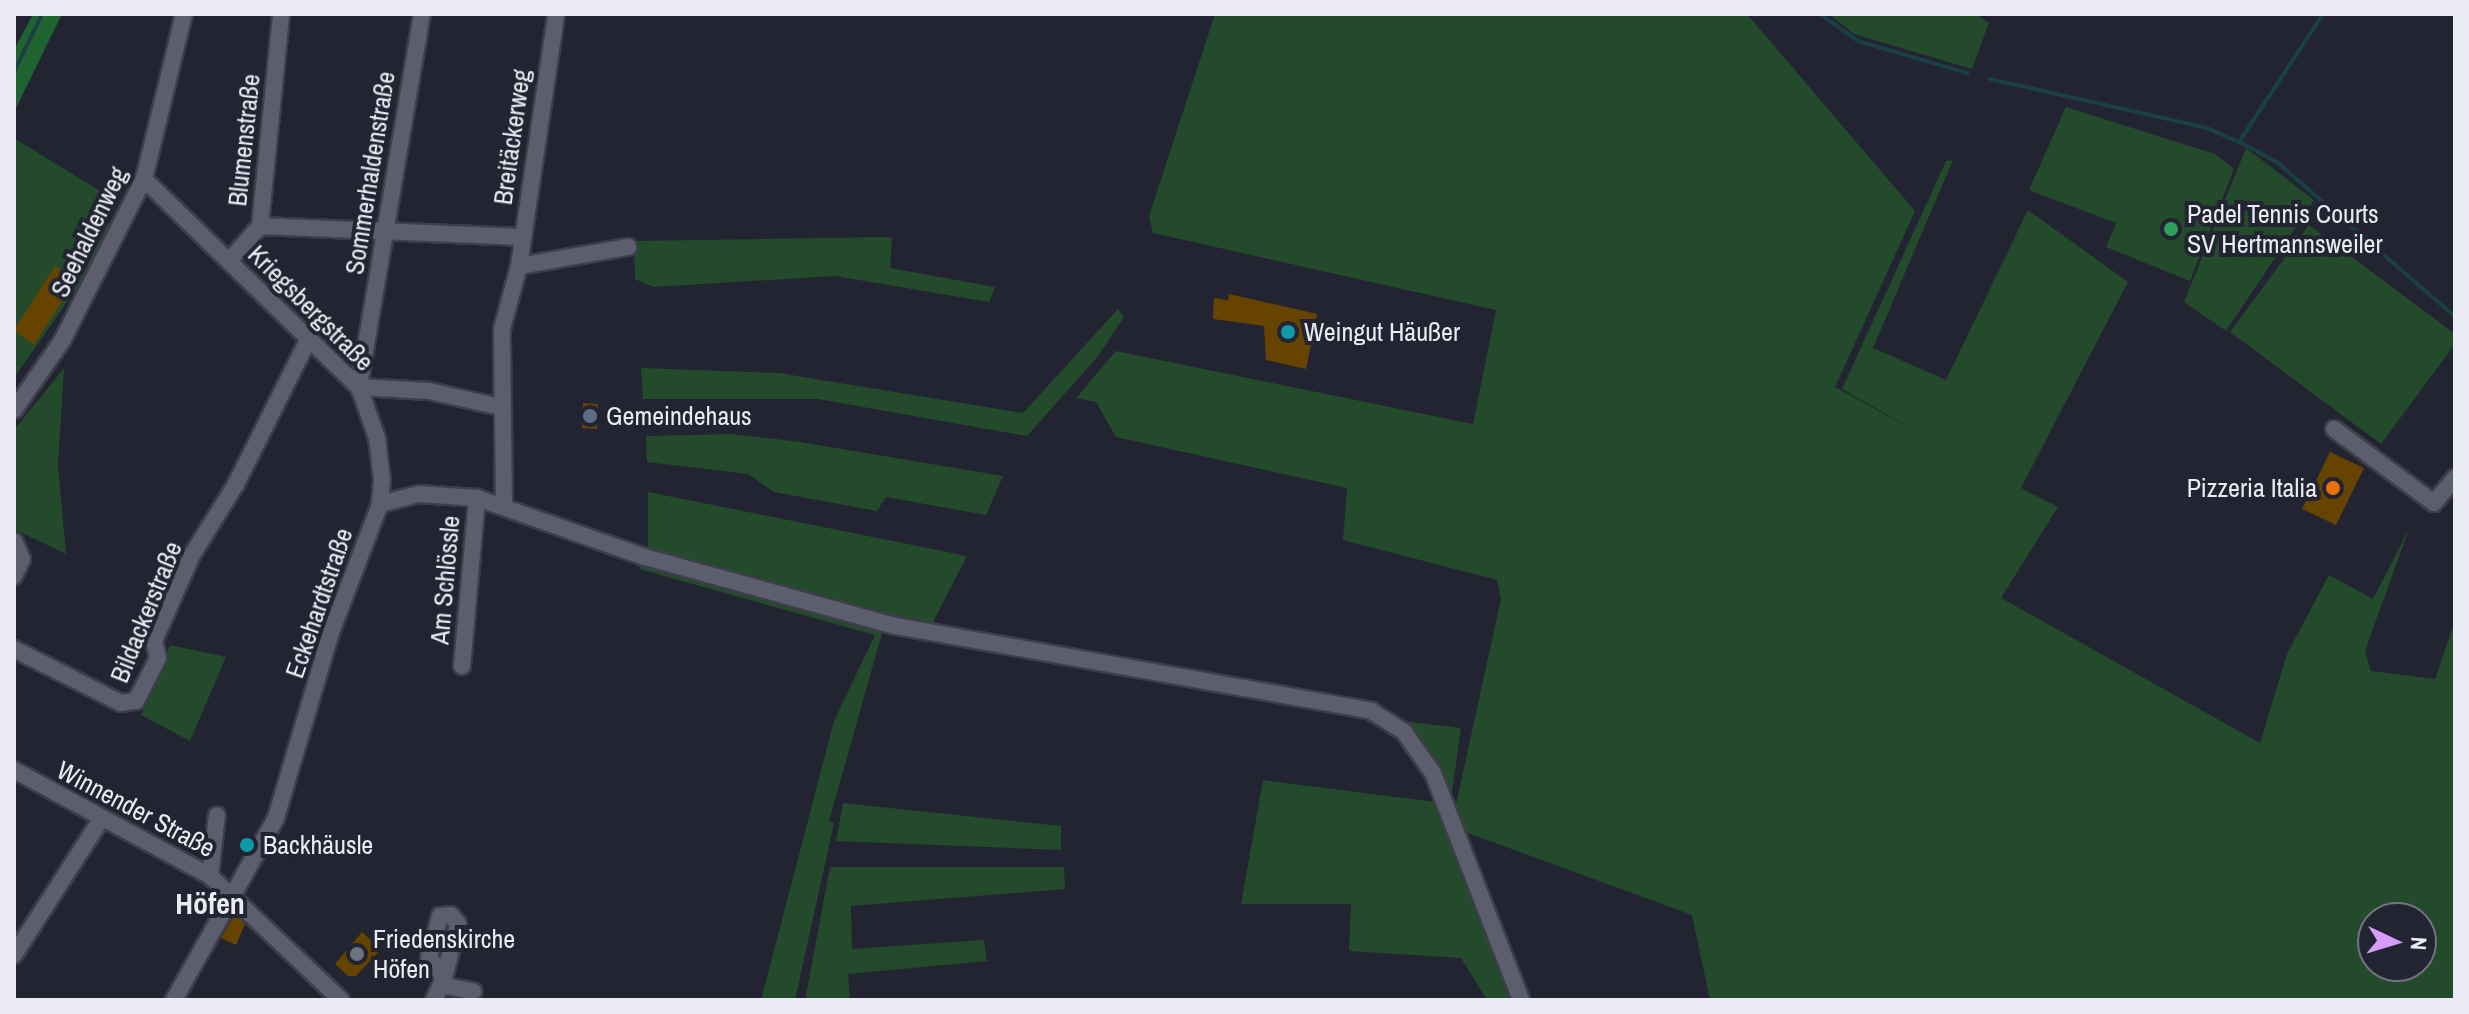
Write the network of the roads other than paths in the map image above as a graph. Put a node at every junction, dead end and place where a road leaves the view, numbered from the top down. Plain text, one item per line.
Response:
1 (184, 14) edge
2 (281, 14) edge
3 (422, 14) edge
4 (556, 14) edge
5 (144, 179) junction
6 (260, 226) junction
7 (385, 229) junction
8 (523, 237) junction
9 (628, 247) dead end
10 (230, 260) junction
11 (519, 266) junction
12 (309, 338) junction
13 (359, 387) junction
14 (500, 407) junction
15 (14, 410) edge
16 (2334, 429) dead end
17 (2455, 478) edge
18 (477, 498) junction
19 (380, 504) junction
20 (504, 505) junction
21 (14, 541) edge
22 (14, 576) edge
23 (14, 649) edge
24 (462, 666) dead end
25 (14, 770) edge
26 (217, 815) dead end
27 (102, 818) junction
28 (210, 876) junction
29 (233, 893) junction
30 (14, 955) edge
31 (439, 987) edge
32 (473, 991) dead end
33 (174, 1000) edge
34 (341, 1000) edge
35 (1521, 1000) edge

1 - 5 street, Seehaldenweg
2 - 6 street, Blumenstraße
3 - 7 street, Sommerhaldenstraße
4 - 8 street, Breitäckerweg
5 - 10 street, Kriegsbergstraße
5 - 15 street, Seehaldenweg
6 - 7 street
6 - 10 street, Blumenstraße
7 - 8 street
7 - 13 street, Sommerhaldenstraße
8 - 11 street, Breitäckerweg
9 - 11 street
10 - 12 street, Kriegsbergstraße
11 - 14 street, Breitäckerweg
12 - 13 street, Kriegsbergstraße
12 - 23 street, Bildackerstraße
13 - 14 street
13 - 19 street, Kriegsbergstraße
14 - 20 street, Breitäckerweg
16 - 17 street
18 - 19 street, Eckehardtstraße
18 - 20 street, Eckehardtstraße
18 - 24 street, Am Schlössle
19 - 29 street, Eckehardtstraße
20 - 35 street, Eckehardtstraße
21 - 22 street
25 - 27 street, Winnender Straße
26 - 28 street
27 - 28 street, Winnender Straße
27 - 30 street
28 - 29 street, Winnender Straße
29 - 33 street, Eckehardtstraße
29 - 34 street, Winnender Straße
31 - 32 street

